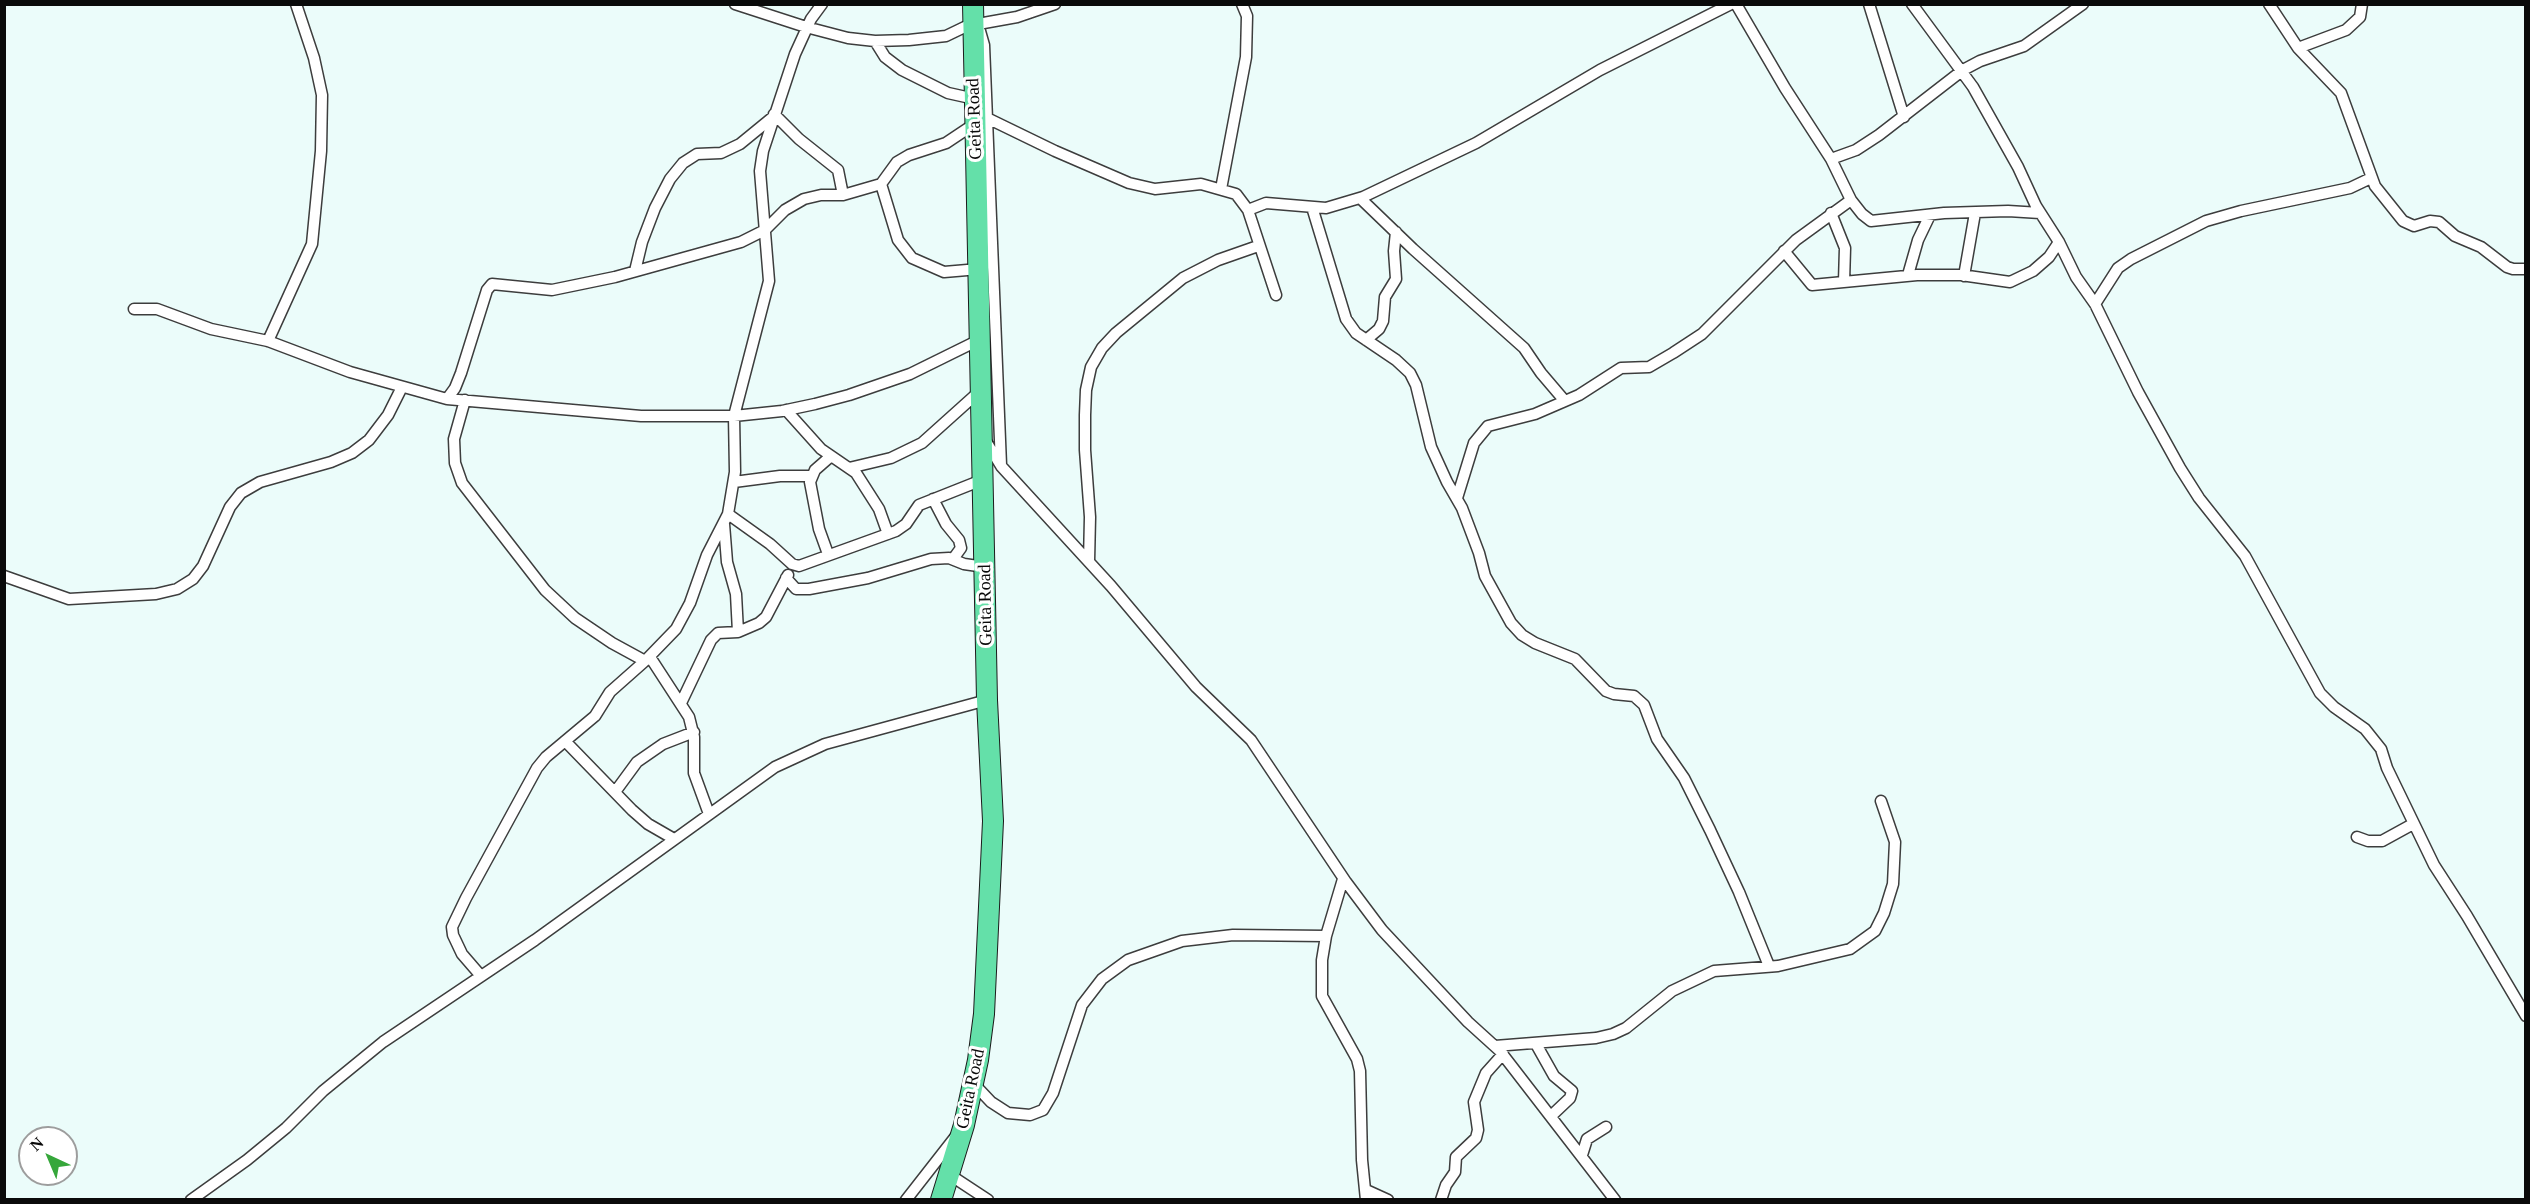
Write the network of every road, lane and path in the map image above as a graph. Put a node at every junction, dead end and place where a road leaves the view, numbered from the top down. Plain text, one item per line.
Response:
1 (296, 4) edge
2 (735, 4) edge
3 (822, 4) edge
4 (1063, 4) edge
5 (1242, 4) edge
6 (1731, 4) edge
7 (1736, 4) edge
8 (1869, 4) edge
9 (1912, 4) edge
10 (2083, 4) edge
11 (2269, 4) edge
12 (2362, 4) edge
13 (1053, 6) edge
14 (2058, 6) edge
15 (975, 14) edge
16 (2065, 16) junction
17 (806, 27) junction
18 (875, 41) junction
19 (2298, 48) junction
20 (1963, 70) junction
21 (975, 99) junction
22 (773, 115) junction
23 (1904, 117) junction
24 (982, 120) junction
25 (1831, 159) junction
26 (2371, 178) junction
27 (881, 184) junction
28 (1221, 189) junction
29 (843, 195) junction
30 (1360, 198) junction
31 (1851, 200) junction
32 (1312, 207) junction
33 (1248, 210) junction
34 (1831, 213) junction
35 (1975, 213) junction
36 (2040, 213) junction
37 (1930, 215) junction
38 (765, 230) junction
39 (1396, 232) junction
40 (2059, 242) junction
41 (1258, 246) junction
42 (1784, 251) junction
43 (979, 269) junction
44 (2526, 269) edge
45 (635, 271) junction
46 (1908, 275) junction
47 (1964, 276) junction
48 (1844, 282) junction
49 (1276, 295) dead end
50 (2095, 304) junction
51 (135, 309) dead end
52 (981, 339) junction
53 (268, 340) junction
54 (1366, 340) junction
55 (402, 387) junction
56 (981, 390) junction
57 (447, 399) junction
58 (465, 400) junction
59 (1564, 400) junction
60 (786, 410) junction
61 (734, 416) junction
62 (981, 432) junction
63 (831, 456) junction
64 (1001, 466) junction
65 (849, 468) junction
66 (811, 476) junction
67 (982, 480) junction
68 (734, 482) junction
69 (1457, 498) junction
70 (933, 499) junction
71 (726, 519) junction
72 (888, 534) junction
73 (828, 554) junction
74 (953, 559) junction
75 (1089, 562) junction
76 (797, 565) junction
77 (985, 567) junction
78 (4, 576) edge
79 (786, 578) junction
80 (738, 632) junction
81 (648, 659) junction
82 (987, 700) junction
83 (681, 703) junction
84 (694, 732) junction
85 (565, 741) junction
86 (615, 792) junction
87 (1881, 801) dead end
88 (709, 814) junction
89 (2413, 824) junction
90 (2358, 837) dead end
91 (674, 839) junction
92 (1343, 879) junction
93 (1326, 936) junction
94 (1769, 966) junction
95 (481, 976) junction
96 (2526, 1016) edge
97 (1536, 1044) junction
98 (1499, 1050) junction
99 (973, 1083) junction
100 (1551, 1116) junction
101 (964, 1125) junction
102 (1606, 1127) dead end
103 (1582, 1155) junction
104 (950, 1175) junction
105 (1366, 1195) edge
106 (191, 1200) edge
107 (906, 1200) edge
108 (941, 1200) edge
109 (988, 1200) edge
110 (1388, 1200) edge
111 (1441, 1200) edge
112 (1615, 1200) edge

1 - 53 street
2 - 17 street
3 - 17 street
4 - 13 street
5 - 28 street
6 - 30 street
7 - 25 street
8 - 23 street
9 - 20 street
10 - 16 street
11 - 19 street
12 - 19 street
13 - 15 street
14 - 16 street
15 - 18 street
15 - 21 highway, Geita Road
15 - 24 street
16 - 20 street
17 - 18 street
17 - 22 street
18 - 21 street
19 - 26 street
20 - 23 street
20 - 36 street
21 - 24 highway, Geita Road
22 - 29 street
22 - 38 street
22 - 45 street
23 - 25 street
24 - 27 street
24 - 28 street
24 - 43 highway, Geita Road
24 - 64 street
25 - 31 street
26 - 44 street
26 - 50 street
27 - 29 street
27 - 43 street
28 - 33 street
29 - 38 street
30 - 32 street
30 - 39 street
31 - 34 street
31 - 37 street
32 - 33 street
32 - 54 street
33 - 41 street
34 - 42 street
34 - 48 street
35 - 36 street
35 - 37 street
35 - 47 street
36 - 40 street
37 - 46 street
38 - 45 street
38 - 61 street
39 - 54 street
39 - 59 street
40 - 47 street
40 - 50 street
41 - 49 street
41 - 75 street
42 - 48 street
42 - 59 street
43 - 52 highway, Geita Road
45 - 57 street
46 - 47 street
46 - 48 street
50 - 89 street
51 - 53 street
52 - 56 highway, Geita Road
52 - 60 street
53 - 55 street
54 - 69 street
55 - 57 street
55 - 78 street
56 - 62 highway, Geita Road
56 - 65 street
57 - 58 street
58 - 61 street
58 - 81 street
59 - 69 street
60 - 61 street
60 - 63 street
61 - 68 street
62 - 64 street
62 - 67 highway, Geita Road
63 - 65 street
63 - 66 street
64 - 75 street
65 - 72 street
66 - 68 street
66 - 73 street
67 - 70 street
67 - 77 highway, Geita Road
68 - 71 street
69 - 94 street
70 - 72 street
70 - 74 street
71 - 76 street
71 - 80 street
71 - 81 street
72 - 73 street
73 - 76 street
74 - 77 street
74 - 79 street
75 - 92 street
76 - 79 street
77 - 82 highway, Geita Road
79 - 80 street
80 - 83 street
81 - 83 street
81 - 85 street
82 - 88 street
82 - 99 highway, Geita Road
83 - 84 street
84 - 86 street
84 - 88 street
85 - 86 street
85 - 95 street
86 - 91 street
87 - 94 street
88 - 91 street
89 - 90 street
89 - 96 street
91 - 95 street
92 - 93 street
92 - 98 street
93 - 99 street
93 - 105 street
94 - 97 street
95 - 106 street
97 - 98 street
97 - 100 street
98 - 100 street
98 - 111 street
99 - 101 highway, Geita Road
100 - 103 street
101 - 104 highway, Geita Road
101 - 107 street
102 - 103 street
103 - 112 street
104 - 108 highway, Geita Road
104 - 109 street
105 - 110 street

